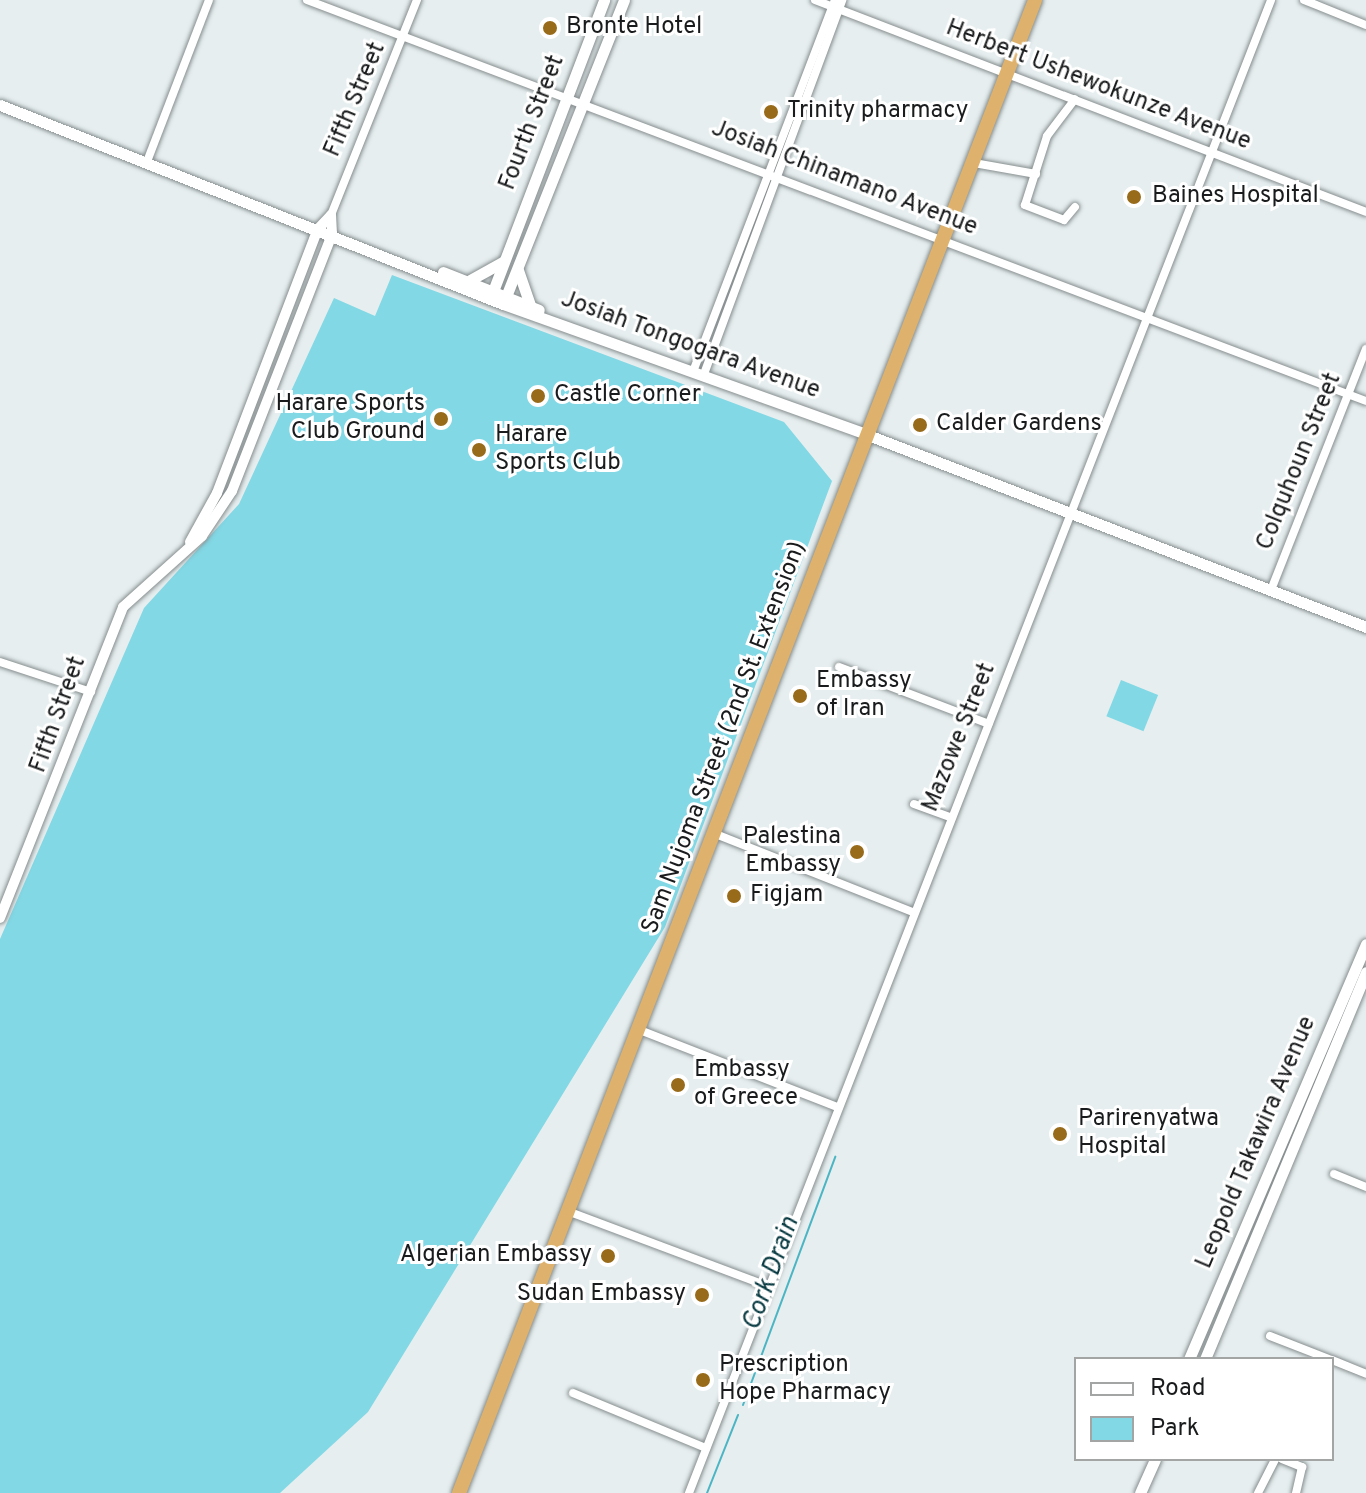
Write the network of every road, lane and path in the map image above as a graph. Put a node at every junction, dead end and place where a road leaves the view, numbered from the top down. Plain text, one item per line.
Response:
1 (209, 0) edge
2 (307, 0) edge
3 (417, 0) edge
4 (604, 0) edge
5 (624, 0) edge
6 (815, 0) edge
7 (1035, 0) edge
8 (1271, 0) edge
9 (1304, 0) edge
10 (837, 3) edge
11 (1366, 25) edge
12 (404, 37) junction
13 (1008, 73) junction
14 (566, 96) junction
15 (1075, 99) junction
16 (584, 103) junction
17 (0, 105) edge
18 (1209, 151) junction
19 (148, 159) junction
20 (974, 163) junction
21 (770, 170) junction
22 (1036, 174) junction
23 (1075, 207) dead end
24 (1366, 212) edge
25 (331, 215) junction
26 (318, 229) junction
27 (332, 234) junction
28 (945, 239) junction
29 (503, 262) junction
30 (414, 265) junction
31 (518, 270) junction
32 (470, 280) junction
33 (492, 294) junction
34 (505, 299) junction
35 (530, 305) junction
36 (1145, 316) junction
37 (561, 320) junction
38 (1366, 349) edge
39 (699, 372) junction
40 (1348, 394) junction
41 (1366, 401) edge
42 (868, 435) junction
43 (1069, 514) junction
44 (187, 548) junction
45 (1271, 590) junction
46 (1366, 627) edge
47 (0, 662) edge
48 (839, 667) dead end
49 (91, 692) junction
50 (989, 724) junction
51 (914, 804) dead end
52 (950, 817) junction
53 (711, 833) junction
54 (913, 912) junction
55 (0, 918) edge
56 (1366, 944) edge
57 (1366, 972) edge
58 (637, 1029) junction
59 (837, 1107) junction
60 (1334, 1174) dead end
61 (1366, 1187) edge
62 (567, 1211) junction
63 (770, 1287) junction
64 (1270, 1336) dead end
65 (1190, 1357) edge
66 (1206, 1357) edge
67 (1322, 1357) edge
68 (1334, 1362) edge
69 (1366, 1374) edge
70 (573, 1393) dead end
71 (706, 1448) junction
72 (1154, 1461) edge
73 (1274, 1461) edge
74 (1287, 1461) edge
75 (459, 1493) edge
76 (689, 1493) edge
77 (1140, 1493) edge
78 (1258, 1493) edge
79 (1296, 1493) edge

1 - 19 street
2 - 12 street, Josiah Chinamano Avenue
3 - 12 street, Fifth Street
4 - 14 main road, Fourth Street
5 - 16 main road
6 - 10 street, Herbert Ushewokunze Avenue
7 - 13 highway, Sam Nujoma Street (2nd St. Extension)
8 - 18 street, Mazowe Street
9 - 11 street
10 - 13 street, Herbert Ushewokunze Avenue
10 - 21 street
12 - 14 street, Josiah Chinamano Avenue
12 - 25 street, Fifth Street
13 - 15 street, Herbert Ushewokunze Avenue
13 - 20 highway, Sam Nujoma Street (2nd St. Extension)
14 - 16 street, Josiah Chinamano Avenue
14 - 29 main road, Fourth Street
15 - 18 street, Herbert Ushewokunze Avenue
15 - 22 street
16 - 21 street, Josiah Chinamano Avenue
16 - 31 main road
17 - 19 main road
18 - 24 street, Herbert Ushewokunze Avenue
18 - 36 street, Mazowe Street
19 - 26 main road
20 - 22 street
20 - 28 highway, Sam Nujoma Street (2nd St. Extension)
21 - 28 street, Josiah Chinamano Avenue
21 - 39 street
22 - 23 street
25 - 26 street, Fifth Street
25 - 27 street, Fifth Street
26 - 27 main road
26 - 44 street, Fifth Street
27 - 30 main road
27 - 44 street, Fifth Street
28 - 36 street, Josiah Chinamano Avenue
28 - 42 highway, Sam Nujoma Street (2nd St. Extension)
29 - 32 main road
29 - 33 main road, Fourth Street
30 - 32 main road
30 - 33 main road
31 - 34 main road
31 - 35 main road
32 - 33 main road
33 - 34 main road
34 - 35 main road
34 - 37 main road, Josiah Tongogara Avenue
35 - 37 main road
36 - 40 street, Josiah Chinamano Avenue
36 - 43 street, Mazowe Street
37 - 39 main road, Josiah Tongogara Avenue
38 - 40 street, Colquhoun Street
39 - 42 main road, Josiah Tongogara Avenue
40 - 41 street, Josiah Chinamano Avenue
40 - 45 street, Colquhoun Street
42 - 43 main road, Josiah Tongogara Avenue
42 - 53 highway, Sam Nujoma Street (2nd St. Extension)
43 - 45 main road, Josiah Tongogara Avenue
43 - 50 street, Mazowe Street
44 - 49 street, Fifth Street
45 - 46 main road, Josiah Tongogara Avenue
47 - 49 street
48 - 50 street
49 - 55 street, Fifth Street
50 - 52 street, Mazowe Street
51 - 52 street
52 - 54 street, Mazowe Street
53 - 54 street
53 - 58 highway, Sam Nujoma Street (2nd St. Extension)
54 - 59 street, Mazowe Street
56 - 65 main road, Leopold Takawira Avenue
57 - 66 main road, Leopold Takawira Avenue
58 - 59 street
58 - 62 highway, Sam Nujoma Street (2nd St. Extension)
59 - 63 street, Mazowe Street
60 - 61 street
62 - 63 street
62 - 75 highway, Sam Nujoma Street (2nd St. Extension)
63 - 71 street, Mazowe Street
64 - 67 street
68 - 69 street
70 - 71 street
71 - 76 street, Mazowe Street
72 - 77 main road
73 - 78 street
74 - 79 street

